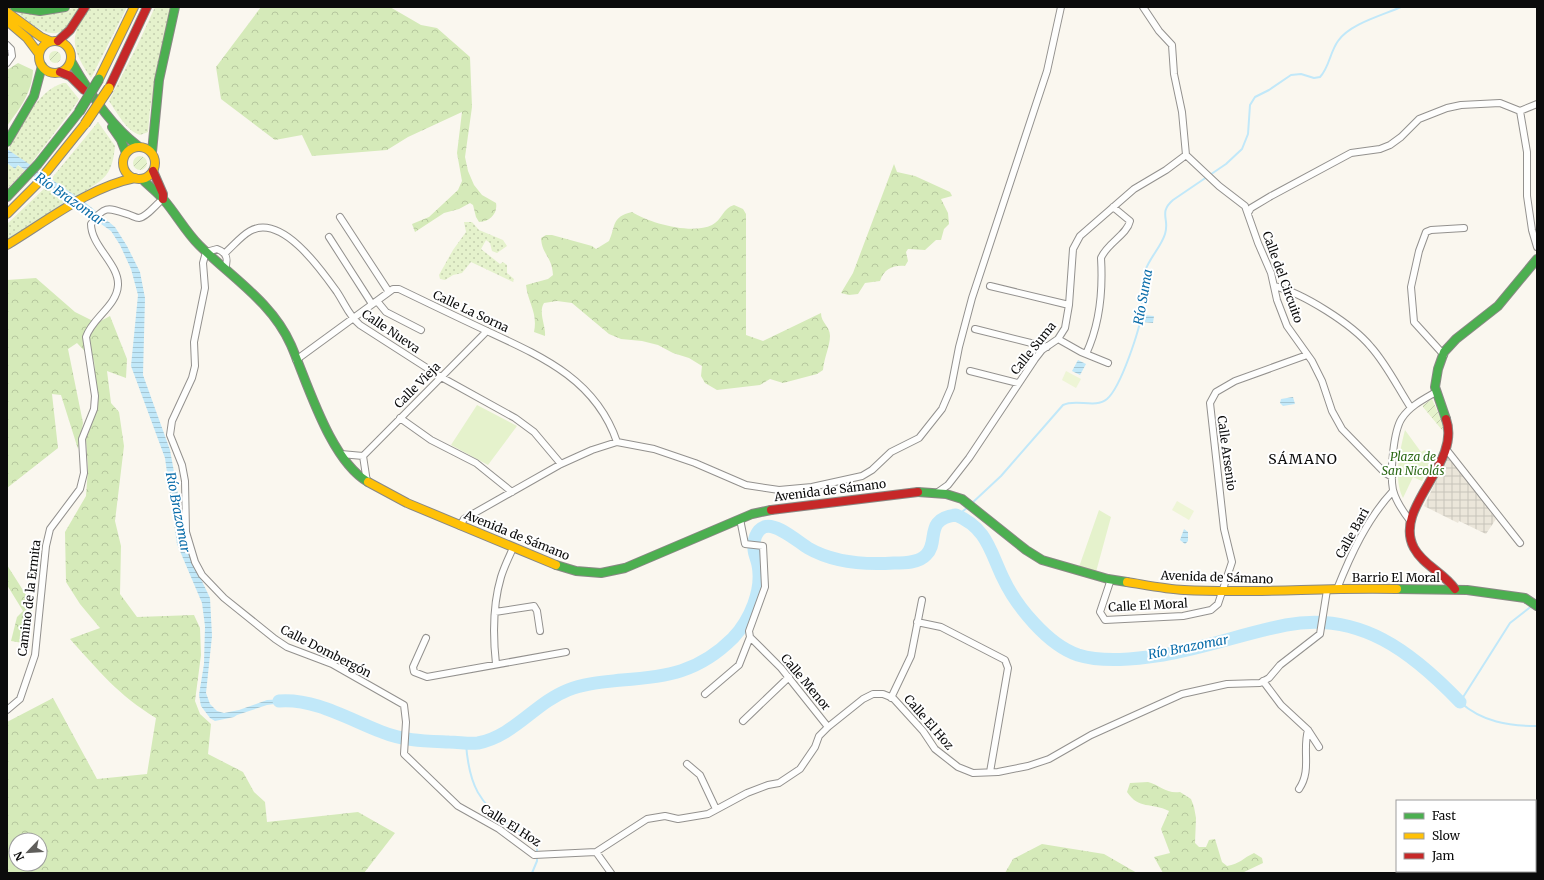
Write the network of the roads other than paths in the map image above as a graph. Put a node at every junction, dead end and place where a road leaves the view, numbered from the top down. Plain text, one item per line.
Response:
1 (15, 7) edge
2 (65, 7) edge
3 (85, 7) edge
4 (134, 7) edge
5 (147, 7) edge
6 (175, 7) edge
7 (1061, 7) edge
8 (1143, 7) edge
9 (7, 12) edge
10 (7, 21) edge
11 (54, 41) junction
12 (7, 44) edge
13 (39, 54) junction
14 (71, 61) junction
15 (7, 63) edge
16 (42, 66) junction
17 (60, 72) junction
18 (1537, 104) edge
19 (1520, 112) junction
20 (7, 142) edge
21 (138, 146) junction
22 (152, 152) junction
23 (126, 153) junction
24 (1186, 155) junction
25 (153, 171) junction
26 (138, 178) junction
27 (7, 197) edge
28 (163, 199) junction
29 (1112, 207) junction
30 (1248, 213) junction
31 (7, 214) edge
32 (340, 217) dead end
33 (1464, 228) dead end
34 (330, 237) dead end
35 (7, 245) edge
36 (1537, 247) edge
37 (206, 252) junction
38 (225, 253) junction
39 (1537, 259) edge
40 (225, 269) junction
41 (990, 286) dead end
42 (1274, 286) junction
43 (389, 292) junction
44 (375, 303) junction
45 (1069, 305) junction
46 (353, 319) junction
47 (975, 329) dead end
48 (421, 330) dead end
49 (487, 331) junction
50 (1058, 339) junction
51 (1047, 347) junction
52 (1086, 354) junction
53 (1307, 355) junction
54 (1444, 355) junction
55 (296, 360) junction
56 (1108, 363) dead end
57 (970, 371) dead end
58 (441, 377) junction
59 (1018, 383) junction
60 (1436, 392) junction
61 (1411, 408) junction
62 (400, 418) junction
63 (618, 442) junction
64 (1446, 449) junction
65 (341, 454) junction
66 (363, 456) junction
67 (561, 464) junction
68 (1392, 477) junction
69 (367, 482) junction
70 (1393, 491) junction
71 (512, 492) junction
72 (938, 492) junction
73 (740, 519) junction
74 (1411, 522) junction
75 (460, 526) junction
76 (1520, 543) dead end
77 (513, 548) junction
78 (1110, 579) junction
79 (1337, 589) junction
80 (1455, 589) junction
81 (1327, 590) junction
82 (1223, 591) junction
83 (922, 600) dead end
84 (1534, 604) edge
85 (495, 612) junction
86 (917, 622) junction
87 (540, 631) dead end
88 (750, 637) junction
89 (426, 638) dead end
90 (566, 652) dead end
91 (496, 664) junction
92 (789, 676) junction
93 (1262, 681) junction
94 (705, 694) dead end
95 (891, 698) junction
96 (7, 710) edge
97 (743, 721) dead end
98 (828, 727) junction
99 (1308, 730) junction
100 (1319, 747) dead end
101 (404, 748) joint
102 (687, 764) dead end
103 (990, 772) junction
104 (1299, 789) dead end
105 (716, 809) junction
106 (596, 852) junction
107 (611, 873) edge

1 - 2 main road
3 - 11 main road
4 - 27 main road, bridge
5 - 31 main road, bridge
6 - 22 main road
7 - 63 street
8 - 24 street
9 - 11 main road
10 - 13 main road
11 - 13 main road
11 - 14 main road
12 - 15 street
13 - 16 main road
14 - 17 main road
14 - 21 main road
16 - 17 main road
16 - 20 main road
17 - 23 main road
18 - 19 street
19 - 30 street
19 - 36 street
21 - 22 main road
21 - 23 main road
22 - 25 main road
23 - 26 main road
24 - 29 street, Calle Suma
24 - 30 street
25 - 26 main road
25 - 28 main road, Avenida de Sámano
26 - 28 main road, Avenida de Sámano
26 - 35 main road
28 - 37 main road, Avenida de Sámano
28 - 96 street, Camino de la Ermita
29 - 45 street, Calle Suma
29 - 52 street
30 - 42 street, Calle del Circuito
32 - 43 street
33 - 54 street
34 - 44 street
37 - 38 street
37 - 40 main road, Avenida de Sámano
37 - 101 street, Calle Dombergón
38 - 40 street
38 - 46 street, Calle Nueva
39 - 54 main road
40 - 55 main road, Avenida de Sámano
41 - 45 street
42 - 53 street, Calle del Circuito
42 - 61 street
43 - 44 street
43 - 49 street, Calle La Sorna
44 - 46 street
44 - 48 street
45 - 50 street, Calle Suma
46 - 55 street
46 - 58 street, Calle Nueva
47 - 51 street
49 - 58 street, Calle Vieja
49 - 63 street, Calle La Sorna
50 - 51 street, Calle Suma
50 - 52 street
51 - 59 street, Calle Suma
52 - 56 street
53 - 68 street, Calle del Circuito
53 - 82 street, Calle Arsenio
54 - 60 main road
55 - 65 main road, Avenida de Sámano
57 - 59 street
58 - 62 street, Calle Vieja
58 - 67 street, Calle Nueva
59 - 72 street, Calle Suma
60 - 61 street
60 - 64 main road
61 - 68 street
62 - 66 street, Calle Vieja
62 - 71 street
63 - 67 street
64 - 74 main road
64 - 76 street
65 - 66 street
65 - 69 main road, Avenida de Sámano
66 - 69 street
67 - 71 street
68 - 70 street
69 - 75 main road, Avenida de Sámano
70 - 74 street
70 - 79 street, Calle Bari
71 - 75 street
72 - 73 main road, Avenida de Sámano
72 - 78 main road, Avenida de Sámano
73 - 77 main road, Avenida de Sámano
73 - 88 street
74 - 80 main road
75 - 77 main road, Avenida de Sámano
77 - 85 street
78 - 82 main road, Avenida de Sámano
78 - 82 street, Calle El Moral
79 - 80 main road, Barrio El Moral
79 - 81 main road, Avenida de Sámano
80 - 84 main road, Barrio El Moral
81 - 82 main road, Avenida de Sámano
81 - 93 street, Calle El Hoz
83 - 86 street
85 - 87 street
85 - 91 street
86 - 95 street
86 - 103 street
88 - 92 street, Calle Menor
88 - 94 street
89 - 91 street
90 - 91 street
92 - 97 street
92 - 98 street, Calle Menor
93 - 99 street
93 - 103 street, Calle El Hoz
95 - 98 street, Calle El Hoz
95 - 103 street, Calle El Hoz
98 - 105 street, Calle El Hoz
99 - 100 street
99 - 104 street
101 - 106 street, Calle El Hoz
102 - 105 street
105 - 106 street, Calle El Hoz
106 - 107 street

